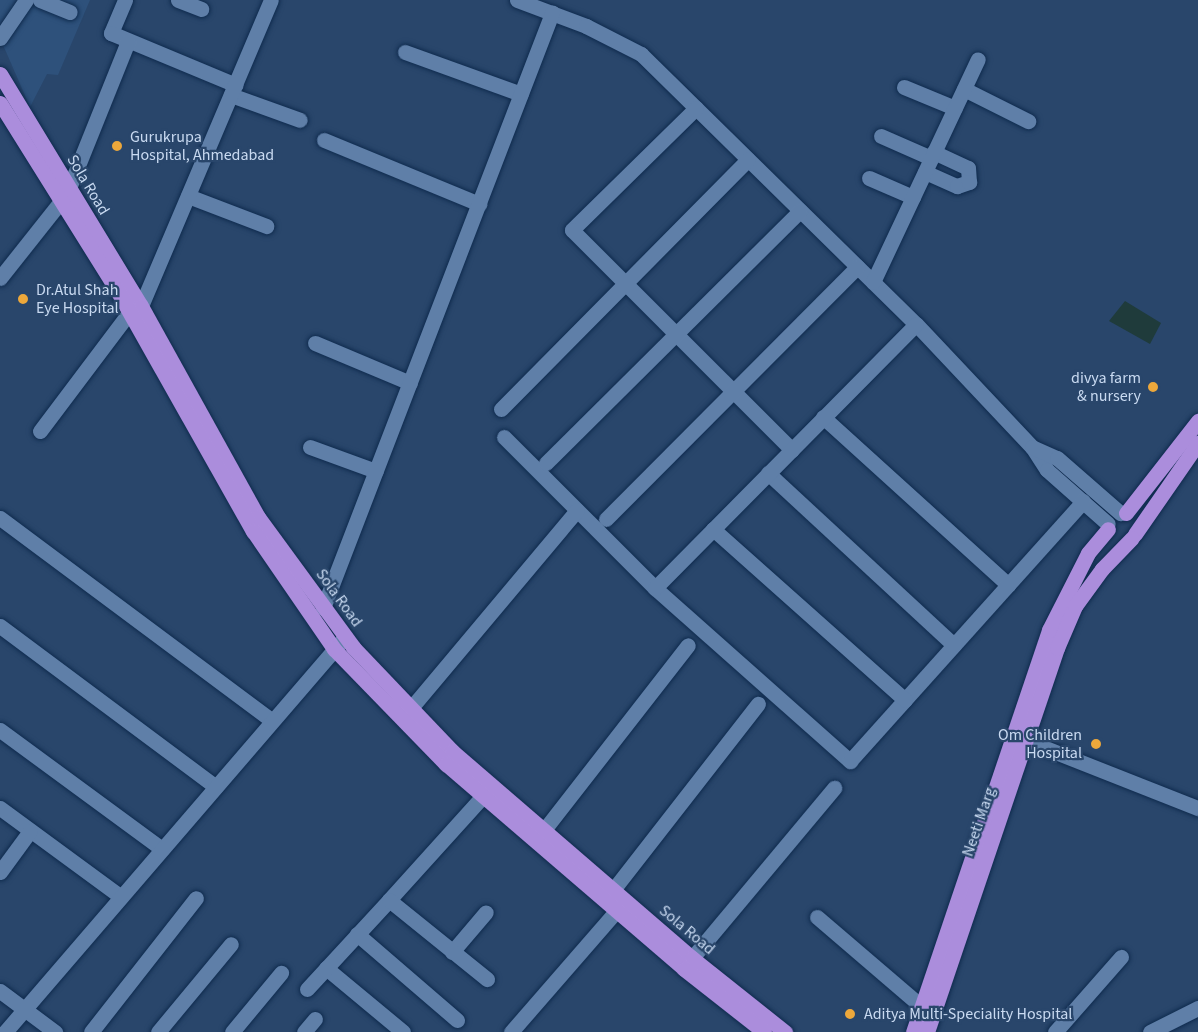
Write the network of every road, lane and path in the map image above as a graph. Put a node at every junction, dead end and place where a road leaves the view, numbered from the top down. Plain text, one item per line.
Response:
1 (26, 0) edge
2 (40, 0) edge
3 (125, 0) edge
4 (178, 0) edge
5 (271, 0) edge
6 (517, 0) edge
7 (201, 9) dead end
8 (70, 12) dead end
9 (552, 13) junction
10 (0, 38) edge
11 (128, 41) junction
12 (405, 52) dead end
13 (978, 59) dead end
14 (0, 74) edge
15 (904, 87) dead end
16 (964, 89) junction
17 (233, 90) junction
18 (521, 94) junction
19 (0, 103) edge
20 (696, 108) junction
21 (955, 108) junction
22 (300, 120) dead end
23 (1028, 121) dead end
24 (881, 136) dead end
25 (324, 140) dead end
26 (748, 159) junction
27 (930, 161) junction
28 (869, 178) dead end
29 (65, 195) junction
30 (188, 196) junction
31 (913, 197) junction
32 (479, 204) junction
33 (800, 211) junction
34 (266, 226) dead end
35 (857, 267) junction
36 (0, 278) edge
37 (873, 282) junction
38 (627, 285) junction
39 (135, 309) junction
40 (916, 324) junction
41 (676, 336) junction
42 (315, 344) dead end
43 (410, 383) junction
44 (734, 393) junction
45 (501, 409) dead end
46 (824, 417) junction
47 (1198, 422) edge
48 (40, 431) dead end
49 (504, 437) dead end
50 (1198, 442) edge
51 (309, 447) dead end
52 (1032, 447) junction
53 (792, 450) junction
54 (546, 463) dead end
55 (376, 471) junction
56 (768, 473) junction
57 (1083, 501) junction
58 (577, 510) junction
59 (1123, 513) junction
60 (0, 518) edge
61 (606, 519) dead end
62 (1108, 527) junction
63 (713, 529) junction
64 (1133, 536) junction
65 (1008, 585) junction
66 (655, 588) junction
67 (323, 608) junction
68 (0, 626) edge
69 (345, 637) junction
70 (688, 645) dead end
71 (954, 645) junction
72 (334, 649) junction
73 (905, 700) junction
74 (758, 704) dead end
75 (411, 708) junction
76 (272, 721) junction
77 (0, 730) edge
78 (1025, 740) junction
79 (216, 787) junction
80 (834, 788) dead end
81 (483, 796) junction
82 (1198, 807) edge
83 (0, 808) edge
84 (544, 830) junction
85 (30, 831) junction
86 (162, 849) junction
87 (0, 872) edge
88 (613, 890) junction
89 (121, 897) junction
90 (196, 898) dead end
91 (389, 900) junction
92 (616, 911) junction
93 (486, 912) dead end
94 (817, 917) dead end
95 (357, 934) junction
96 (231, 944) dead end
97 (452, 952) junction
98 (1121, 957) dead end
99 (692, 958) junction
100 (326, 968) junction
101 (281, 973) dead end
102 (487, 979) dead end
103 (307, 989) dead end
104 (0, 991) edge
105 (921, 1006) junction
106 (26, 1007) junction
107 (1198, 1008) edge
108 (315, 1019) dead end
109 (457, 1020) dead end
110 (748, 1027) edge
111 (5, 1032) edge
112 (55, 1032) edge
113 (91, 1032) edge
114 (158, 1032) edge
115 (232, 1032) edge
116 (304, 1032) edge
117 (403, 1032) edge
118 (511, 1032) edge
119 (764, 1032) edge
120 (785, 1032) edge
121 (913, 1032) edge
122 (927, 1032) edge
123 (1055, 1032) edge
124 (1150, 1032) edge

1 - 10 street
2 - 8 street
3 - 11 street
4 - 7 street
5 - 17 street
6 - 9 street
9 - 18 street
9 - 20 street
11 - 17 street
11 - 29 street
12 - 18 street
13 - 16 street
14 - 29 main road, Sola Road
15 - 21 street
16 - 21 street
16 - 23 street
17 - 22 street
17 - 30 street
18 - 32 street
19 - 29 main road, Sola Road
20 - 26 street
20 - 38 street
21 - 27 street
24 - 27 street
25 - 32 street
26 - 33 street
26 - 38 street
27 - 31 street
28 - 31 street
29 - 36 street
29 - 39 main road, Sola Road
30 - 34 street
30 - 39 street
31 - 37 street
32 - 43 street
33 - 35 street
33 - 41 street
35 - 37 street
35 - 44 street
37 - 40 street
38 - 41 street
38 - 45 street
39 - 48 street
39 - 67 main road, Sola Road
39 - 72 main road, Sola Road
40 - 46 street
40 - 52 street
41 - 44 street
41 - 54 street
42 - 43 street
43 - 55 street
44 - 53 street
44 - 61 street
46 - 53 street
46 - 65 street
47 - 59 main road
49 - 58 street
50 - 64 main road, Neeti Marg
51 - 55 street
52 - 57 street
52 - 59 street
53 - 56 street
55 - 67 street
56 - 63 street
56 - 71 street
57 - 62 street
57 - 65 street
58 - 66 street
58 - 75 street
59 - 62 main road
59 - 64 main road
60 - 76 street
62 - 64 main road
62 - 105 main road
63 - 66 street
63 - 73 street
64 - 78 main road, Neeti Marg
65 - 71 street
66 - 73 street
67 - 69 main road, Sola Road
68 - 79 street
69 - 72 street
69 - 75 main road, Sola Road
70 - 84 street
71 - 73 street
72 - 76 street
72 - 81 main road, Sola Road
74 - 88 street
75 - 84 main road, Sola Road
76 - 79 street
77 - 86 street
78 - 82 street
78 - 122 main road, Neeti Marg
79 - 86 street
80 - 99 street
81 - 91 street
81 - 92 main road, Sola Road
83 - 85 street
84 - 88 main road, Sola Road
85 - 87 street
85 - 89 street
86 - 89 street
88 - 99 main road, Sola Road
89 - 106 street
90 - 113 street
91 - 95 street
91 - 97 street
92 - 110 main road, Sola Road
92 - 118 street
93 - 97 street
94 - 105 street
95 - 100 street
95 - 109 street
96 - 114 street
97 - 102 street
98 - 123 street
99 - 120 main road, Sola Road
100 - 103 street
100 - 117 street
101 - 115 street
104 - 106 street
105 - 121 main road
106 - 111 street
106 - 112 street
107 - 124 street
108 - 116 street
110 - 119 main road, Sola Road

